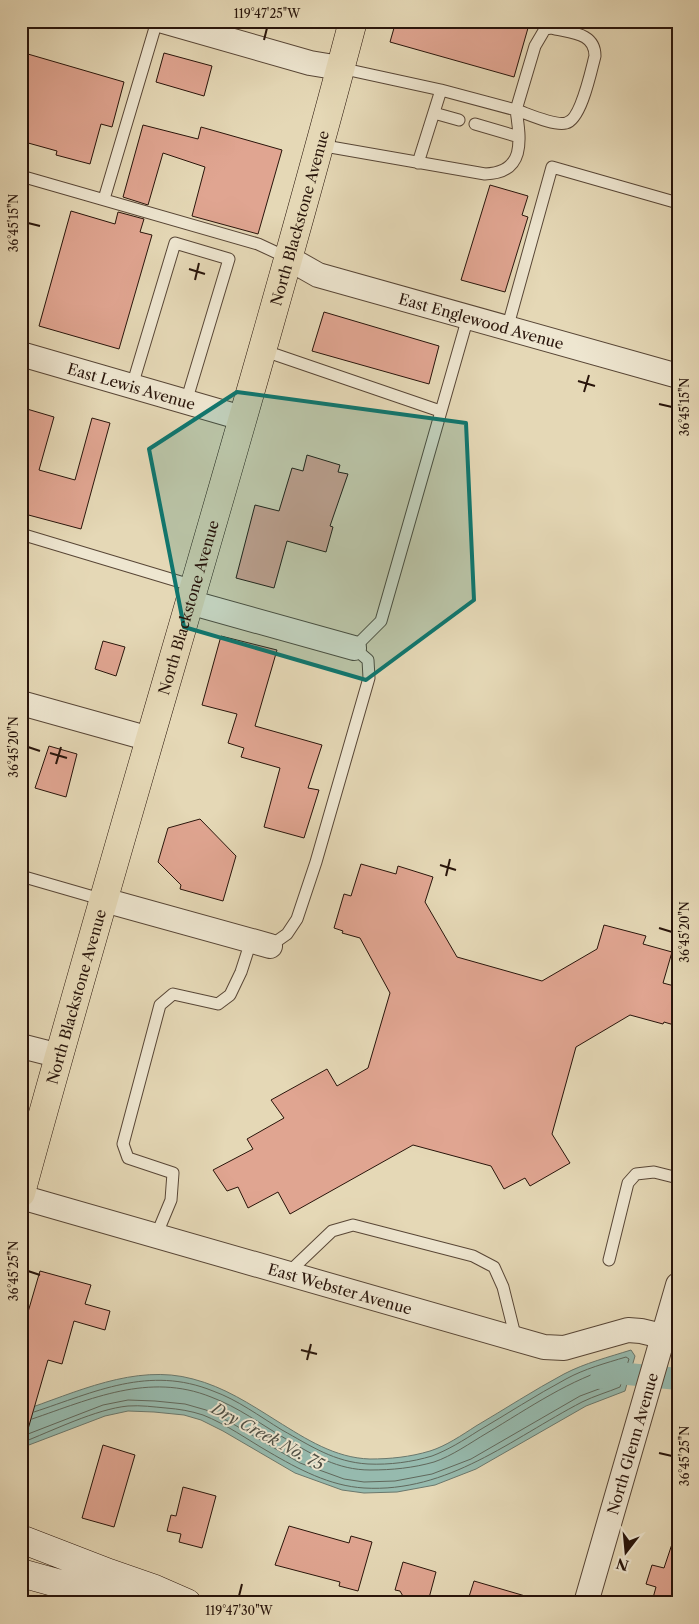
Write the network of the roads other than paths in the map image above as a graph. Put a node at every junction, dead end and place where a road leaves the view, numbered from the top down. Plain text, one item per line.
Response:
1 (157, 21) edge
2 (163, 21) edge
3 (352, 21) edge
4 (340, 68) junction
5 (441, 90) junction
6 (516, 110) junction
7 (434, 113) junction
8 (459, 120) dead end
9 (475, 124) dead end
10 (519, 137) junction
11 (319, 145) junction
12 (418, 162) junction
13 (21, 176) edge
14 (104, 199) junction
15 (678, 202) edge
16 (181, 222) junction
17 (175, 243) junction
18 (288, 258) junction
19 (468, 318) junction
20 (507, 329) junction
21 (262, 350) junction
22 (21, 354) edge
23 (678, 376) edge
24 (132, 386) junction
25 (186, 402) junction
26 (440, 411) junction
27 (242, 418) junction
28 (21, 534) edge
29 (192, 594) junction
30 (354, 648) junction
31 (21, 703) edge
32 (150, 740) junction
33 (21, 876) edge
34 (104, 900) junction
35 (261, 944) junction
36 (21, 1046) edge
37 (60, 1056) junction
38 (678, 1178) edge
39 (21, 1193) edge
40 (21, 1197) edge
41 (156, 1236) junction
42 (609, 1260) dead end
43 (288, 1274) junction
44 (678, 1285) edge
45 (662, 1336) junction
46 (516, 1339) junction
47 (21, 1539) edge
48 (21, 1573) edge
49 (138, 1603) edge
50 (187, 1603) edge
51 (586, 1603) edge

1 - 14 lane
2 - 4 street
3 - 4 main road, North Blackstone Avenue
4 - 5 lane
4 - 11 main road, North Blackstone Avenue
5 - 6 lane
5 - 7 lane
6 - 6 lane
6 - 10 lane
7 - 8 lane
7 - 12 lane
9 - 10 lane
10 - 12 lane
11 - 12 lane
11 - 18 main road, North Blackstone Avenue
13 - 14 lane
14 - 16 lane
15 - 20 lane
16 - 17 lane
16 - 18 lane
17 - 24 lane
17 - 25 lane
18 - 19 street, East Englewood Avenue
18 - 21 main road, North Blackstone Avenue
19 - 20 street, East Englewood Avenue
19 - 26 lane
20 - 23 street, East Englewood Avenue
21 - 26 lane
21 - 27 main road, North Blackstone Avenue
22 - 24 street, East Lewis Avenue
24 - 25 street, East Lewis Avenue
25 - 27 street, East Lewis Avenue
26 - 30 lane
27 - 29 main road, North Blackstone Avenue
28 - 29 lane
29 - 30 street
29 - 32 main road, North Blackstone Avenue
30 - 35 lane
31 - 32 street
32 - 34 main road, North Blackstone Avenue
33 - 34 lane
34 - 35 street
34 - 37 main road, North Blackstone Avenue
35 - 41 lane
36 - 37 street
37 - 39 main road, North Blackstone Avenue
38 - 42 lane
40 - 41 street, East Webster Avenue
41 - 43 street, East Webster Avenue
43 - 46 street, East Webster Avenue
43 - 46 lane
44 - 45 street, North Glenn Avenue
45 - 46 street, East Webster Avenue
45 - 51 street, North Glenn Avenue
47 - 50 main road
48 - 49 main road

